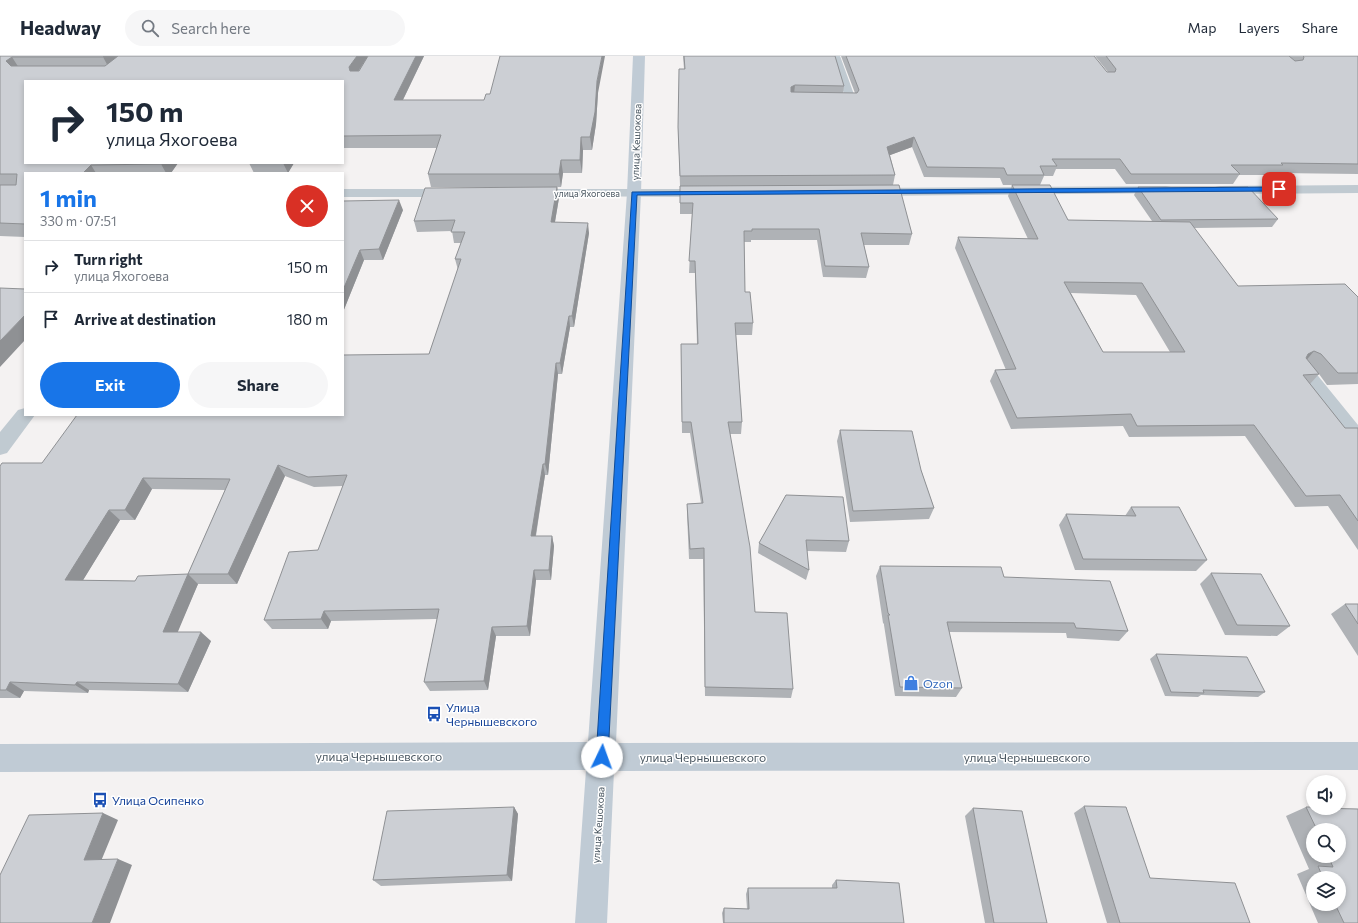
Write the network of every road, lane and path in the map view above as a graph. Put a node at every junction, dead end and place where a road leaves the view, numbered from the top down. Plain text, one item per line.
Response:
1 (638, 56) edge
2 (836, 56) edge
3 (830, 100) edge
4 (1358, 189) edge
5 (1183, 190) edge
6 (1207, 190) edge
7 (857, 192) edge
8 (344, 193) edge
9 (469, 193) edge
10 (516, 193) edge
11 (634, 193) junction
12 (722, 193) edge
13 (1305, 369) edge
14 (24, 416) edge
15 (1358, 436) edge
16 (0, 447) edge
17 (1358, 756) edge
18 (602, 757) junction
19 (0, 758) edge
20 (591, 923) edge

1 - 11 street, улица Кешокова
2 - 3 lane
4 - 6 street
5 - 7 street
8 - 9 street
10 - 11 street, улица Яхогоева
11 - 12 street, улица Яхогоева
11 - 18 street, улица Кешокова
13 - 15 lane
14 - 16 street
17 - 18 street, улица Чернышевского
18 - 19 street, улица Чернышевского
18 - 20 street, улица Кешокова

